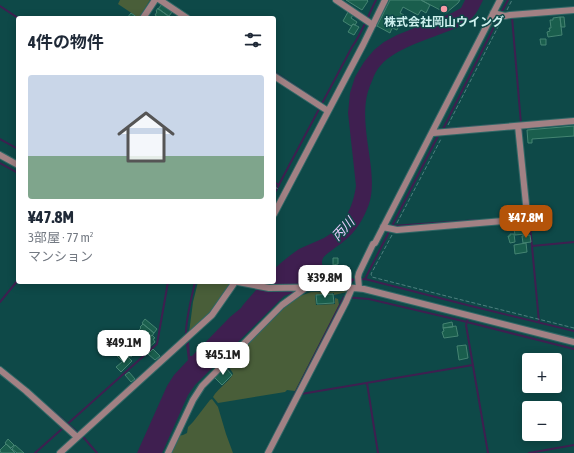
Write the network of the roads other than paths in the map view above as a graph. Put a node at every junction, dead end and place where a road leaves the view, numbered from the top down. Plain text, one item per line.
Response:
1 (155, 0) edge
2 (160, 0) edge
3 (336, 0) edge
4 (385, 0) edge
5 (500, 0) edge
6 (574, 10) edge
7 (504, 14) junction
8 (144, 16) edge
9 (184, 16) edge
10 (369, 22) junction
11 (276, 77) edge
12 (326, 110) junction
13 (574, 121) edge
14 (520, 126) junction
15 (435, 132) junction
16 (0, 155) edge
17 (16, 164) edge
18 (276, 210) edge
19 (391, 228) junction
20 (359, 282) junction
21 (234, 284) edge
22 (249, 284) edge
23 (303, 288) junction
24 (352, 288) junction
25 (574, 342) edge
26 (0, 370) edge
27 (79, 435) junction
28 (60, 453) edge
29 (168, 453) edge
30 (268, 453) edge

1 - 8 street
2 - 9 street
3 - 10 street
4 - 10 street
5 - 7 street
6 - 7 street
7 - 15 street
10 - 12 street
11 - 12 street
12 - 18 street
13 - 14 street
14 - 15 street
14 - 19 street
15 - 19 street
16 - 17 street
19 - 20 street
20 - 24 street
20 - 25 street
21 - 27 street
22 - 23 street
23 - 24 street
23 - 29 street
24 - 30 street
26 - 27 street
27 - 28 street

